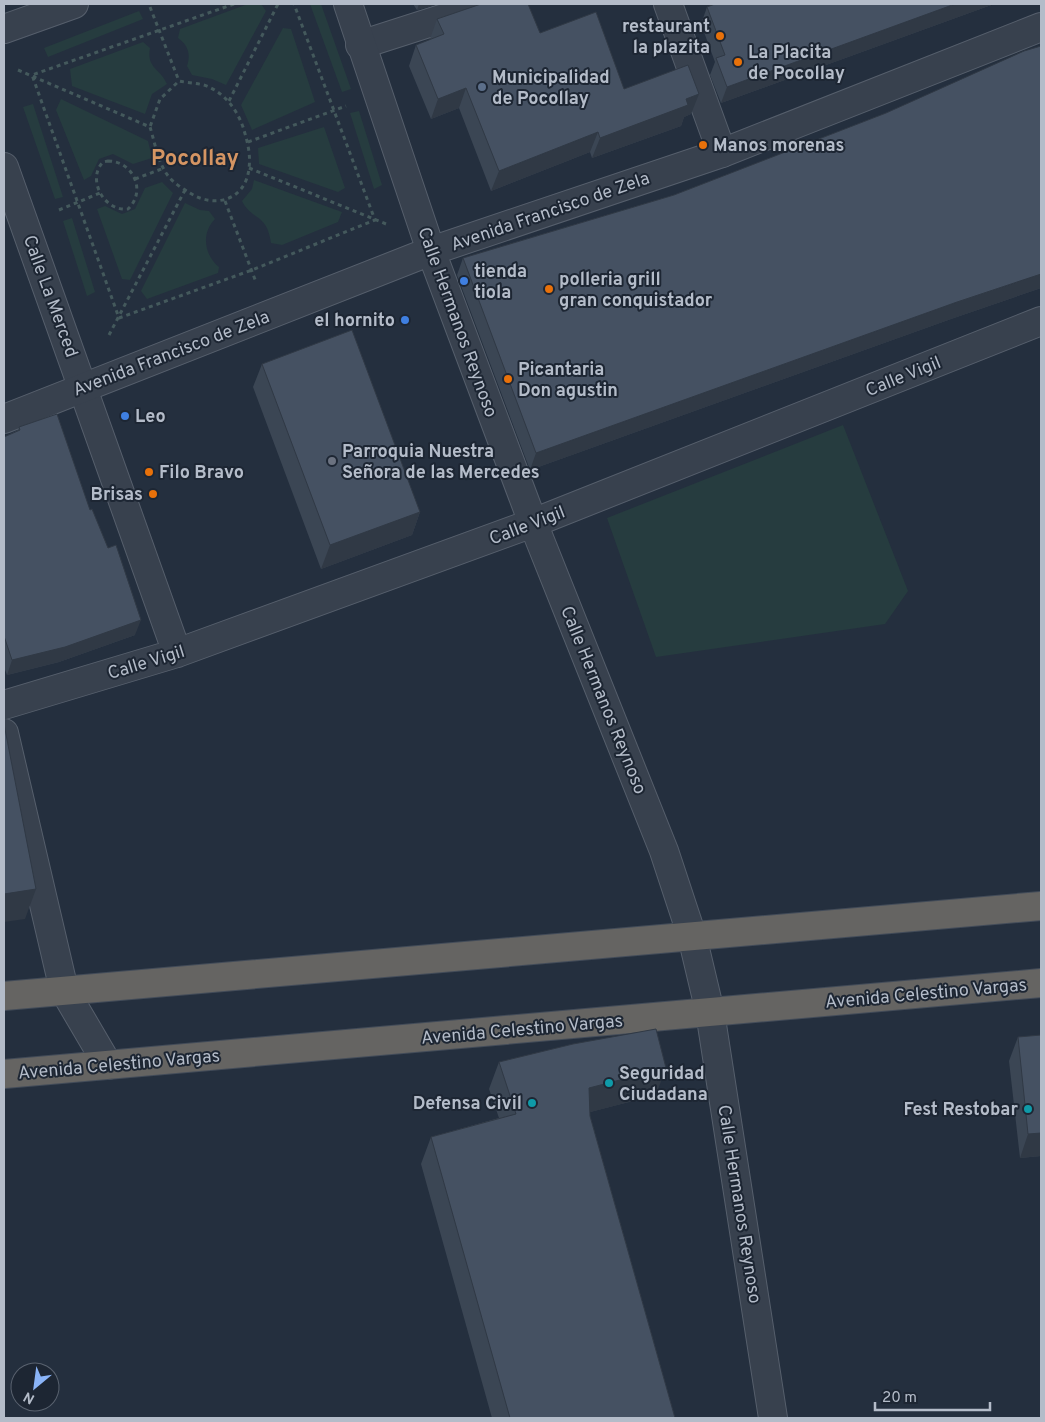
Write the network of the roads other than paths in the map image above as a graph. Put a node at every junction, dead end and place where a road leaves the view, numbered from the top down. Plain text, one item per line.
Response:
1 (74, 4) edge
2 (348, 4) edge
3 (488, 4) edge
4 (668, 4) edge
5 (1041, 27) edge
6 (4, 29) edge
7 (360, 44) junction
8 (722, 153) junction
9 (4, 167) edge
10 (431, 251) junction
11 (1041, 321) edge
12 (84, 387) junction
13 (4, 419) edge
14 (532, 523) junction
15 (177, 653) junction
16 (4, 705) edge
17 (4, 733) edge
18 (1041, 906) edge
19 (692, 936) junction
20 (1041, 983) edge
21 (64, 990) junction
22 (4, 996) edge
23 (710, 1012) junction
24 (108, 1065) junction
25 (4, 1074) edge
26 (773, 1418) edge

1 - 6 street
2 - 7 street, Calle Hermanos Reynoso
3 - 7 street
4 - 8 street
5 - 8 street, Avenida Francisco de Zela
7 - 10 street, Calle Hermanos Reynoso
8 - 10 street, Avenida Francisco de Zela
9 - 12 street, Calle La Merced
10 - 12 street, Avenida Francisco de Zela
10 - 14 street, Calle Hermanos Reynoso
11 - 14 street, Calle Vigil
12 - 13 street, Avenida Francisco de Zela
12 - 15 street, Calle La Merced
14 - 15 street, Calle Vigil
14 - 19 street, Calle Hermanos Reynoso
15 - 16 street, Calle Vigil
17 - 21 street
18 - 19 highway
19 - 21 highway
19 - 23 street, Calle Hermanos Reynoso
20 - 23 highway, Avenida Celestino Vargas
21 - 22 highway
21 - 24 street
23 - 24 highway, Avenida Celestino Vargas
23 - 26 street, Calle Hermanos Reynoso
24 - 25 highway, Avenida Celestino Vargas

